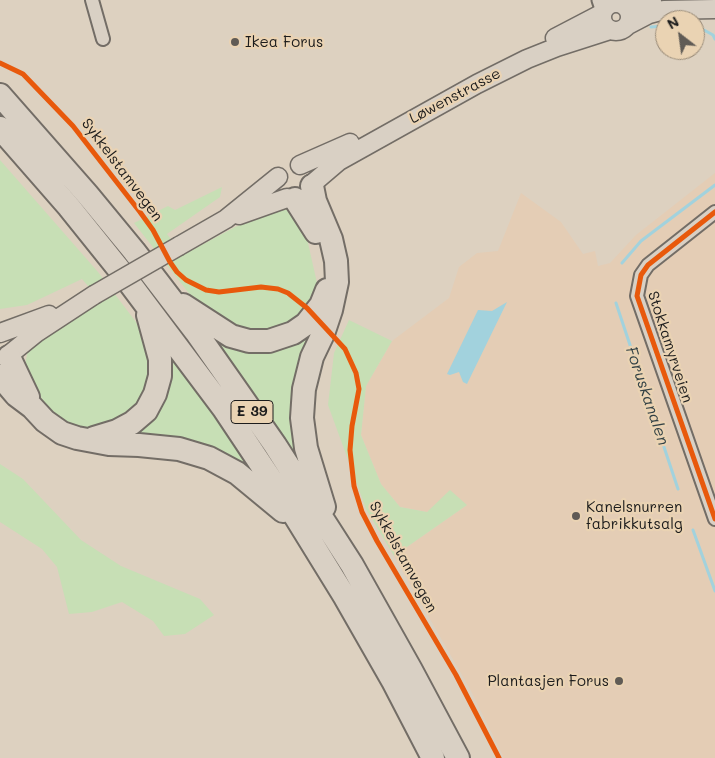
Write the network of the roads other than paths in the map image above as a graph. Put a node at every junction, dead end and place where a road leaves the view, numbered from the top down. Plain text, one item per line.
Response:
1 (92, 0) edge
2 (652, 0) edge
3 (704, 0) edge
4 (611, 9) edge
5 (715, 9) edge
6 (103, 39) dead end
7 (0, 95) edge
8 (0, 128) edge
9 (300, 165) junction
10 (278, 177) junction
11 (302, 192) junction
12 (715, 212) edge
13 (226, 219) junction
14 (166, 293) junction
15 (90, 297) junction
16 (142, 298) junction
17 (0, 334) edge
18 (5, 363) edge
19 (89, 440) junction
20 (715, 518) edge
21 (305, 532) junction
22 (333, 534) junction
23 (433, 758) edge
24 (458, 758) edge

1 - 6 street
2 - 4 main road, Løwenstrasse
3 - 5 main road
4 - 5 main road
4 - 9 main road, Løwenstrasse
4 - 11 main road, Løwenstrasse
7 - 14 highway, E 39
8 - 16 highway, E 39
9 - 10 main road
9 - 11 main road
10 - 11 main road
10 - 13 main road, Løwenstrasse
11 - 13 main road, Løwenstrasse
11 - 14 highway, E 39
11 - 22 highway, E 39
12 - 20 street, Stokkamyrveien
13 - 15 main road, Løwenstrasse, bridge
14 - 22 highway, E 39
15 - 17 main road, Løwenstrasse
15 - 18 main road, Løwenstrasse
16 - 19 highway, E 39
16 - 21 highway, E 39
17 - 18 main road
18 - 19 highway, E 39
19 - 21 highway, E 39
21 - 23 highway, E 39
22 - 24 highway, E 39

